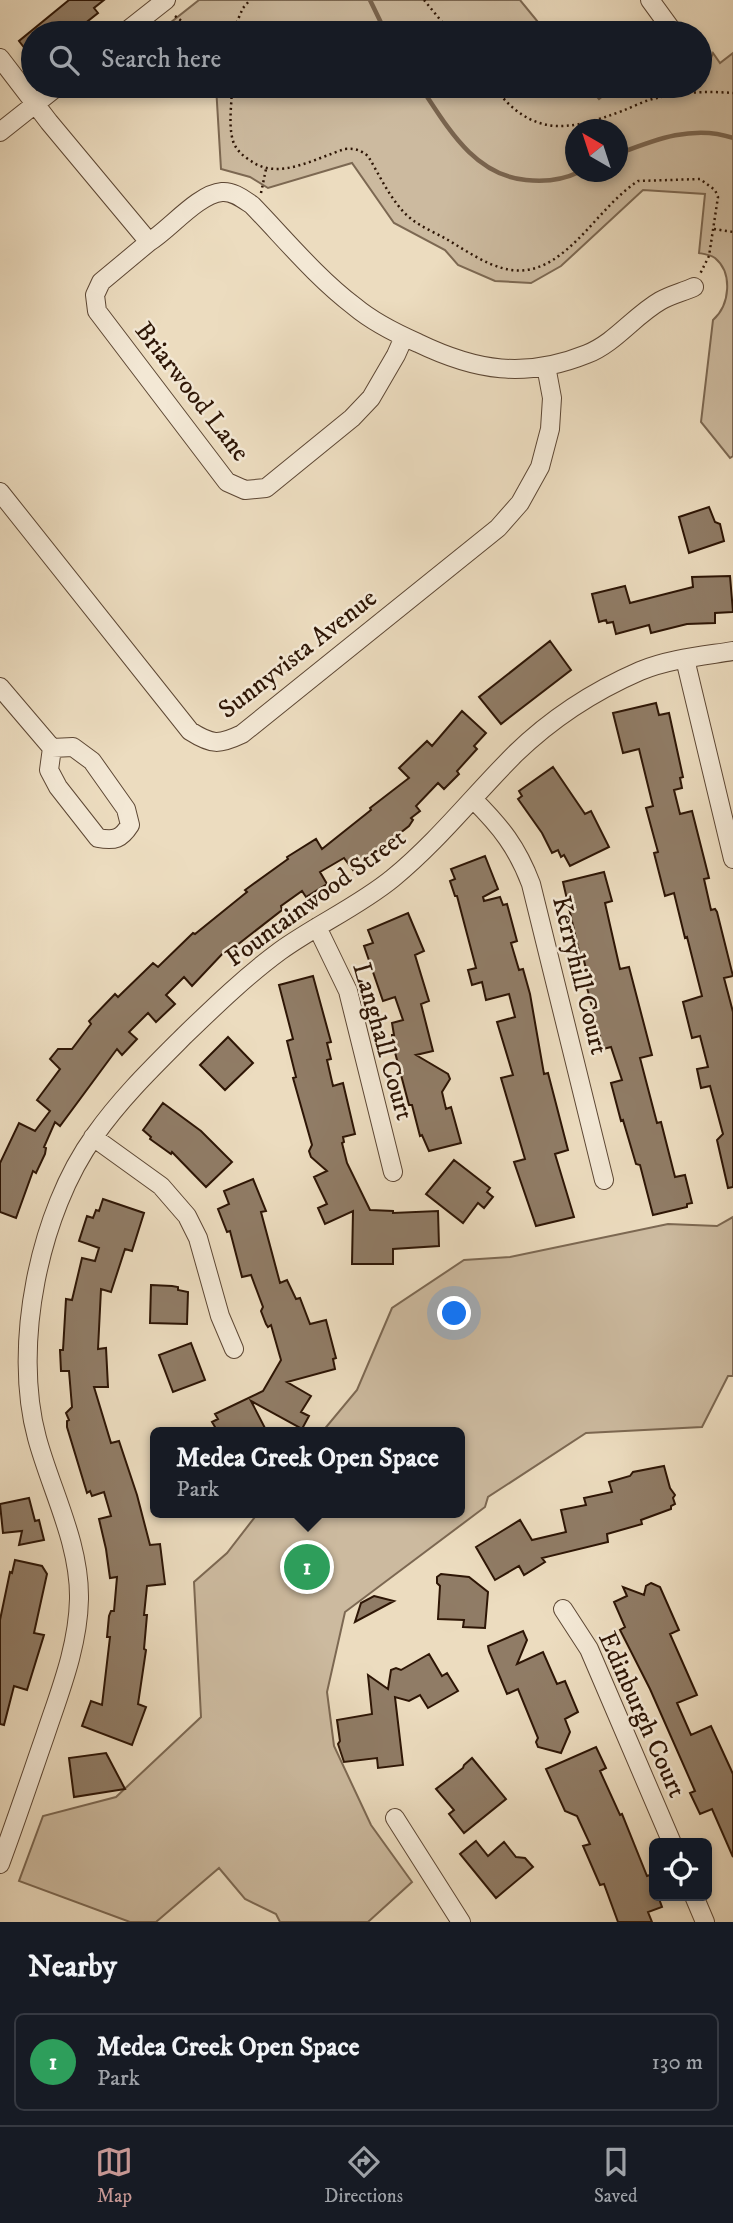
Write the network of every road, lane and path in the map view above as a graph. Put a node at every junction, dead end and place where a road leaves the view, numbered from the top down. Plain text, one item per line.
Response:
1 (250, 0) edge
2 (424, 0) edge
3 (650, 0) edge
4 (165, 1) edge
5 (139, 21) edge
6 (181, 21) edge
7 (237, 21) edge
8 (441, 21) edge
9 (665, 21) edge
10 (0, 58) edge
11 (21, 86) edge
12 (712, 93) edge
13 (733, 93) edge
14 (30, 98) edge
15 (43, 98) edge
16 (232, 98) edge
17 (504, 98) edge
18 (657, 98) edge
19 (35, 104) junction
20 (0, 132) edge
21 (266, 169) junction
22 (252, 205) junction
23 (714, 229) junction
24 (733, 232) edge
25 (149, 242) junction
26 (694, 287) joint
27 (404, 337) junction
28 (546, 366) junction
29 (0, 492) edge
30 (733, 652) edge
31 (685, 659) junction
32 (0, 687) edge
33 (52, 748) junction
34 (473, 799) junction
35 (733, 859) edge
36 (317, 927) junction
37 (93, 1137) junction
38 (393, 1171) dead end
39 (604, 1180) dead end
40 (234, 1349) dead end
41 (563, 1609) dead end
42 (395, 1818) dead end
43 (669, 1838) edge
44 (0, 1864) edge
45 (696, 1901) edge
46 (461, 1922) edge
47 (705, 1922) edge

1 - 7 path
2 - 8 path
3 - 9 street
4 - 5 street
4 - 6 path
10 - 11 street
12 - 13 path
14 - 19 street
15 - 19 street
16 - 21 path
17 - 18 path
19 - 20 street
19 - 25 street
21 - 22 path
21 - 23 path
22 - 25 street, Briarwood Lane
22 - 27 street
23 - 24 path
23 - 26 path
25 - 27 street, Briarwood Lane
26 - 28 street
27 - 28 street
28 - 29 street, Sunnyvista Avenue
30 - 31 street, Fountainwood Street
31 - 34 street, Fountainwood Street
31 - 35 street
32 - 33 street
33 - 33 street
34 - 36 street, Fountainwood Street
34 - 39 street, Kerryhill Court
36 - 37 street, Fountainwood Street
36 - 38 street, Langhall Court
37 - 40 street
37 - 44 street, Fountainwood Street
41 - 43 street, Edinburgh Court
42 - 46 street
45 - 47 street

